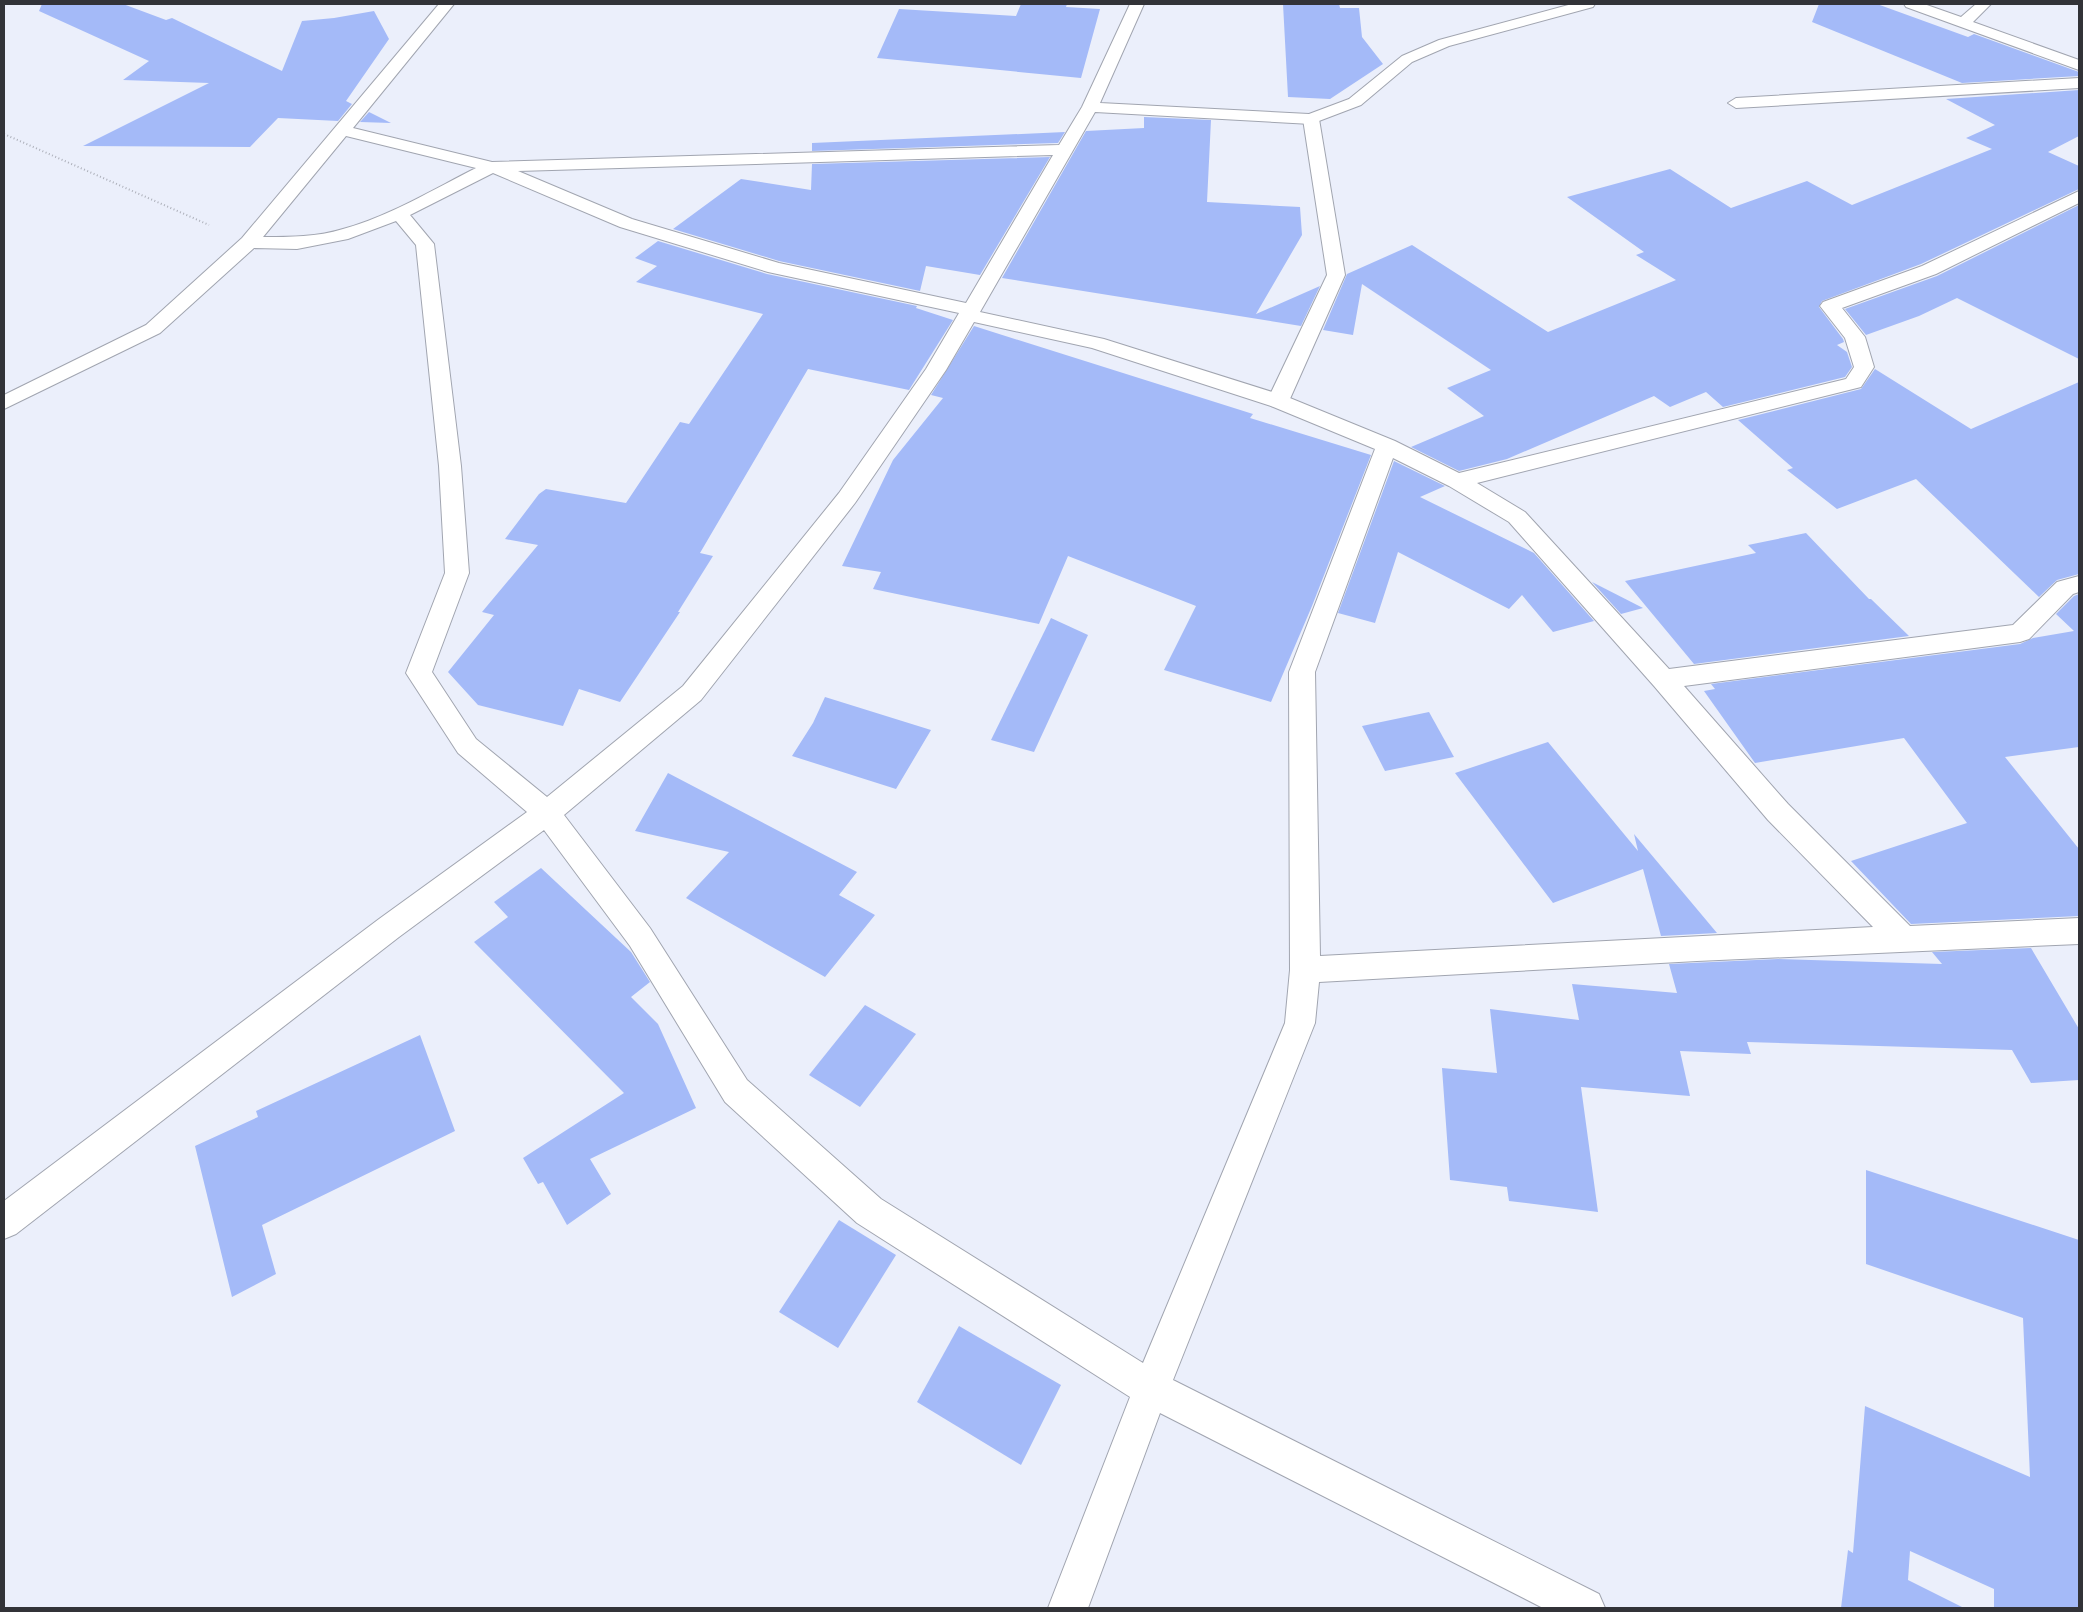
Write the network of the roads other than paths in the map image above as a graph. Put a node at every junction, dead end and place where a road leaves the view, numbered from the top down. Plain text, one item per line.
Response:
1 (447, 4) edge
2 (1137, 4) edge
3 (1588, 4) edge
4 (1911, 4) edge
5 (1984, 4) edge
6 (1963, 22) junction
7 (2079, 65) edge
8 (2079, 83) edge
9 (1736, 104) dead end
10 (1090, 107) junction
11 (1311, 119) junction
12 (340, 130) junction
13 (1066, 150) junction
14 (492, 167) junction
15 (2079, 196) edge
16 (399, 213) junction
17 (248, 242) junction
18 (970, 312) junction
19 (1278, 401) junction
20 (4, 402) edge
21 (1387, 446) junction
22 (1456, 481) junction
23 (2079, 584) edge
24 (1663, 679) junction
25 (547, 813) junction
26 (2079, 931) edge
27 (1904, 939) junction
28 (1305, 970) junction
29 (4, 1222) edge
30 (1151, 1389) junction
31 (1068, 1608) edge
32 (1585, 1608) edge

1 - 12 street
2 - 10 street
3 - 11 street
4 - 6 street
5 - 6 street
6 - 7 street
8 - 9 street
10 - 11 street
10 - 13 street
11 - 19 street
12 - 14 street
12 - 17 street
13 - 14 street
13 - 18 street
14 - 16 street
14 - 18 street
15 - 22 street
16 - 17 street
16 - 25 street
17 - 20 street
18 - 19 street
18 - 25 street
19 - 21 street
21 - 22 street
21 - 28 street
22 - 24 street
23 - 24 street
24 - 27 street
25 - 29 street
25 - 30 street
26 - 27 street
27 - 28 street
28 - 30 street
30 - 31 street
30 - 32 street

